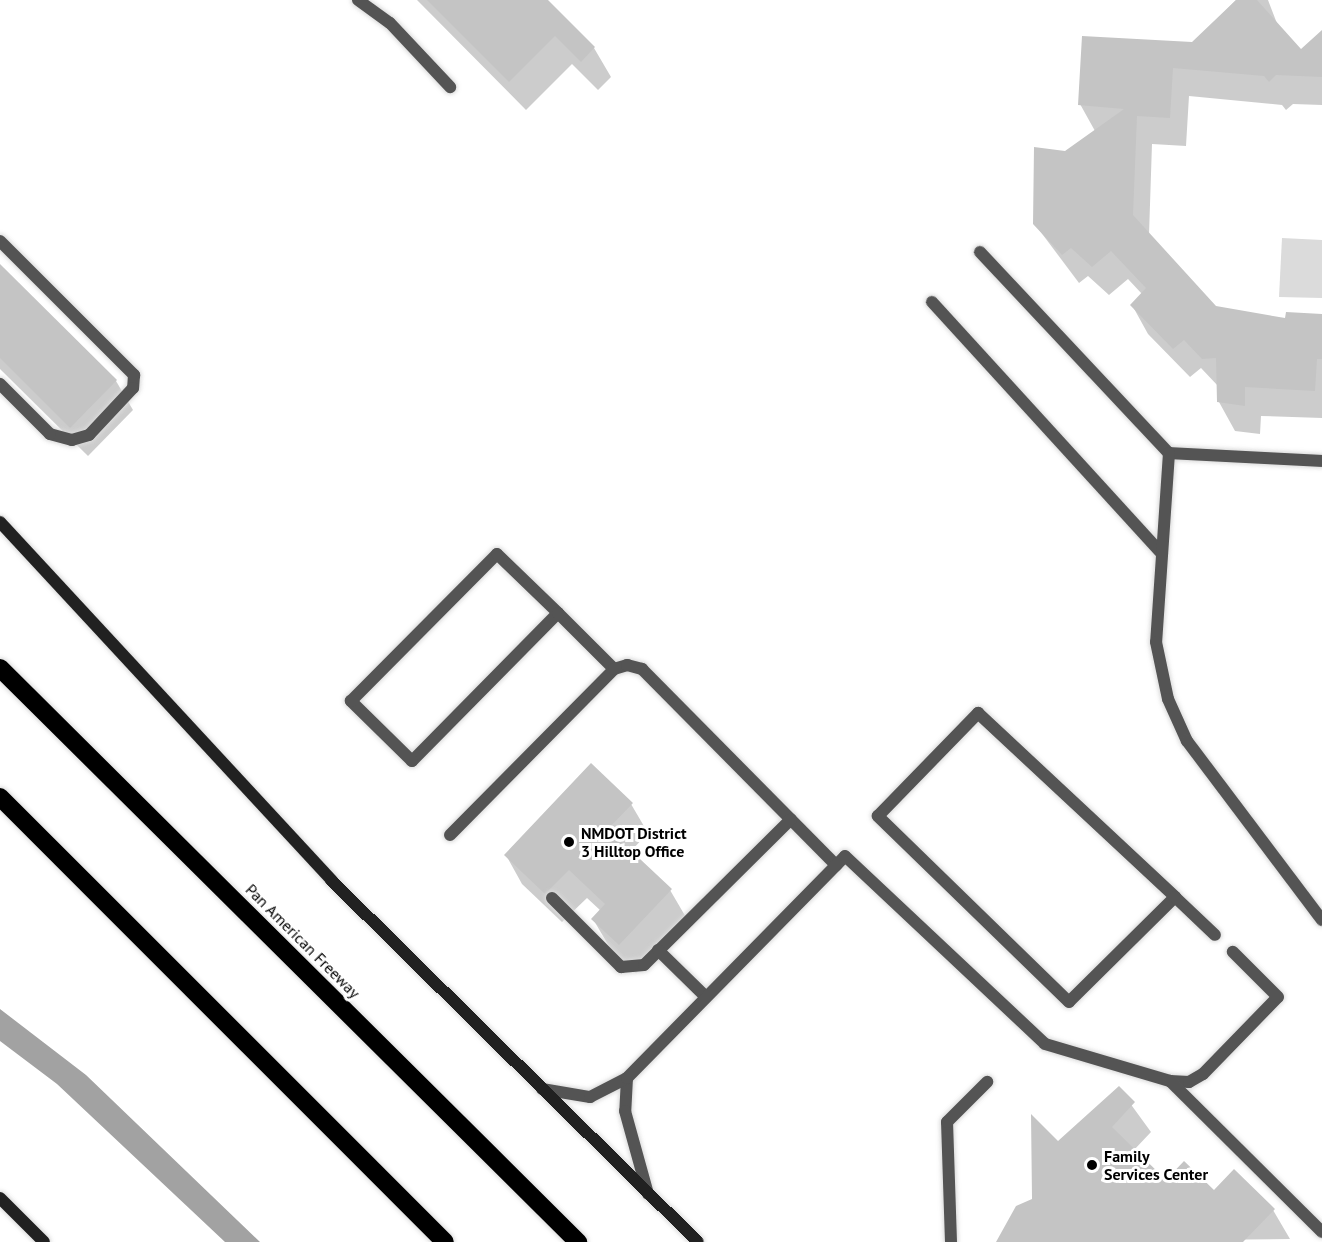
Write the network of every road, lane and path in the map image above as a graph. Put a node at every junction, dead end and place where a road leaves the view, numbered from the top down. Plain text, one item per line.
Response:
1 (358, 0) edge
2 (450, 87) dead end
3 (0, 241) edge
4 (980, 252) dead end
5 (932, 302) dead end
6 (0, 384) edge
7 (1169, 453) junction
8 (1322, 461) edge
9 (0, 522) edge
10 (1161, 553) junction
11 (558, 613) junction
12 (0, 668) edge
13 (614, 669) junction
14 (0, 797) edge
15 (790, 819) junction
16 (450, 835) dead end
17 (836, 865) junction
18 (1175, 897) junction
19 (552, 898) dead end
20 (1322, 920) edge
21 (1215, 935) dead end
22 (658, 950) junction
23 (1233, 952) dead end
24 (706, 997) junction
25 (627, 1078) junction
26 (1170, 1081) junction
27 (987, 1082) dead end
28 (542, 1089) junction
29 (648, 1194) junction
30 (0, 1198) edge
31 (1322, 1232) edge
32 (44, 1242) edge
33 (445, 1242) edge
34 (578, 1242) edge
35 (698, 1242) edge
36 (951, 1242) edge

1 - 2 lane
3 - 6 lane
4 - 7 lane
5 - 10 lane
7 - 8 lane
7 - 10 lane
9 - 28 main road
10 - 20 lane
11 - 11 lane
11 - 13 lane
12 - 34 highway, Pan American Freeway
13 - 15 lane
13 - 16 lane
14 - 33 highway
15 - 17 lane
15 - 22 lane
17 - 24 lane
17 - 26 lane
18 - 18 lane
18 - 21 lane
19 - 22 lane
22 - 24 lane
23 - 26 lane
24 - 25 lane
25 - 28 lane
25 - 29 lane
26 - 31 lane
27 - 36 lane
28 - 29 main road
29 - 35 main road
30 - 32 main road

